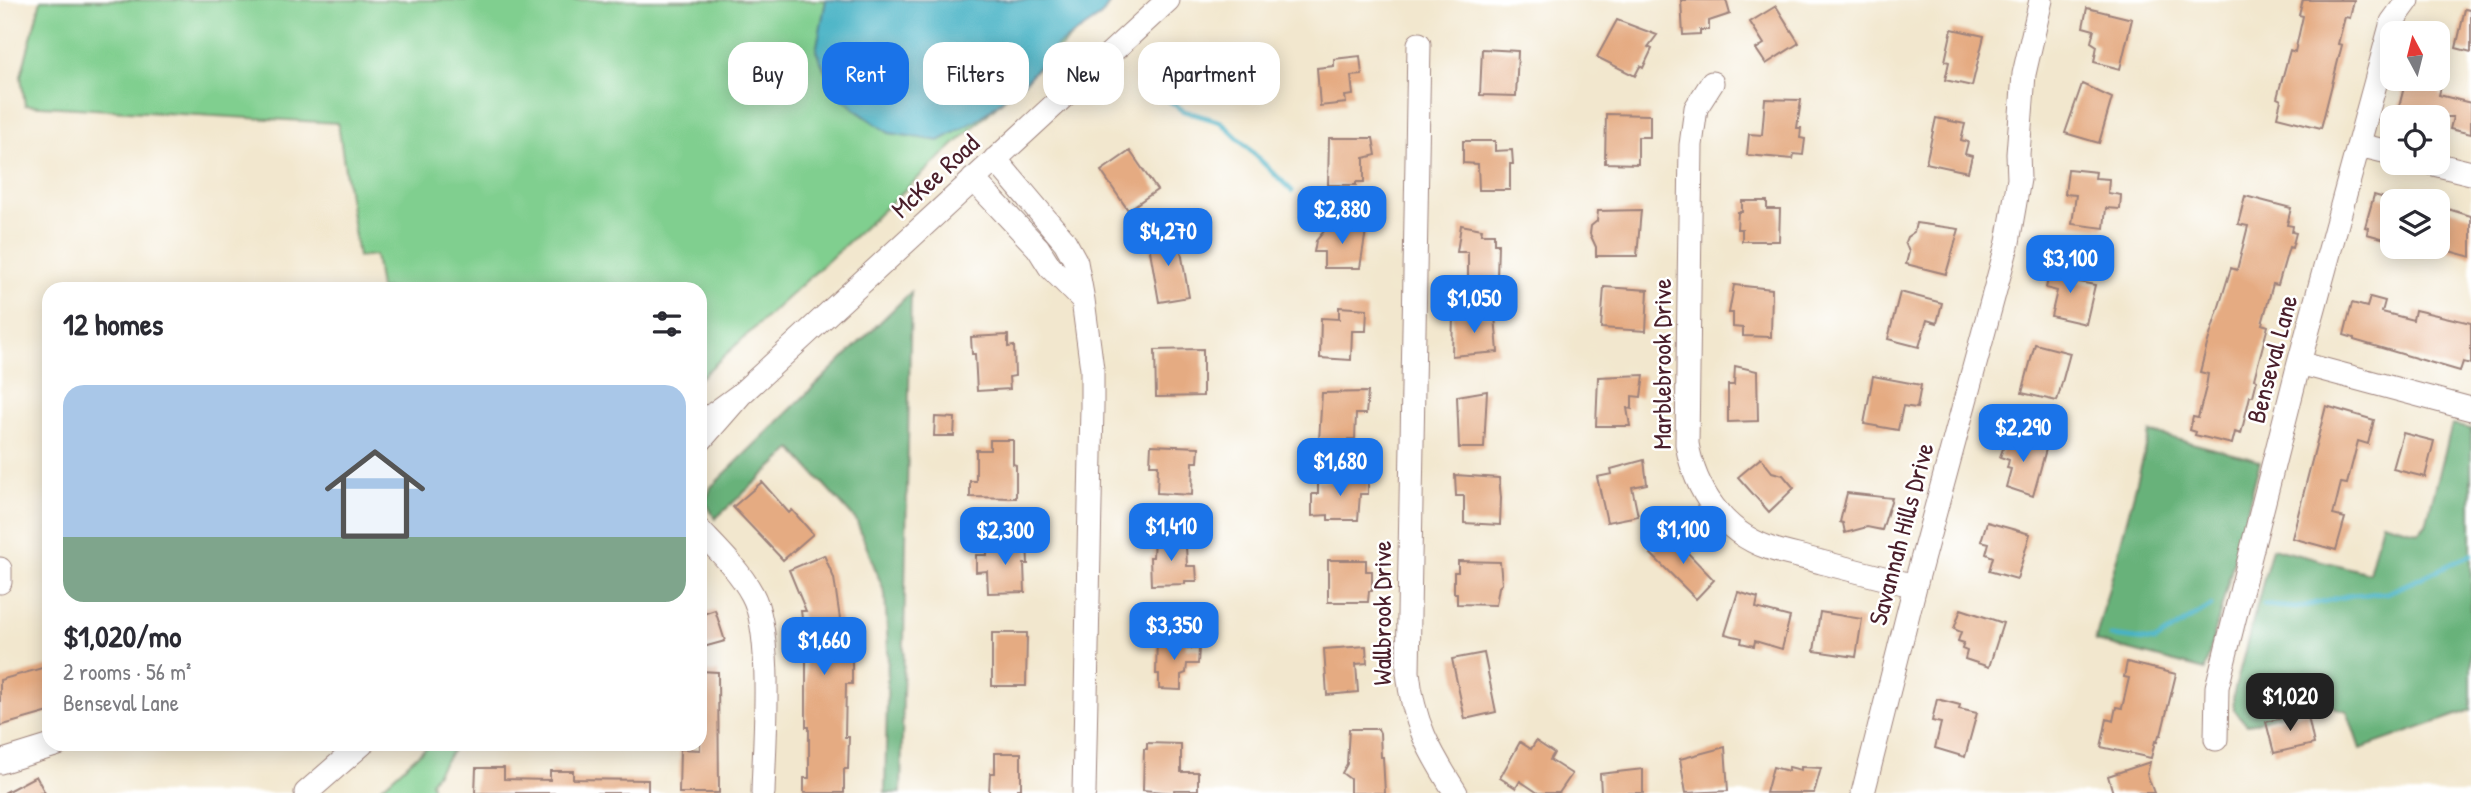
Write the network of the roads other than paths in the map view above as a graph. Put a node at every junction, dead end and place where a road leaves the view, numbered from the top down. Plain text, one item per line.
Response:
1 (1168, 0) edge
2 (2041, 0) edge
3 (2408, 0) edge
4 (1419, 44) dead end
5 (1712, 83) dead end
6 (2359, 145) junction
7 (2380, 150) edge
8 (995, 159) junction
9 (2450, 168) edge
10 (2471, 173) edge
11 (973, 178) junction
12 (1083, 300) junction
13 (2299, 363) junction
14 (741, 394) junction
15 (2471, 409) edge
16 (707, 419) edge
17 (707, 433) edge
18 (707, 539) edge
19 (0, 569) edge
20 (0, 582) edge
21 (1915, 586) junction
22 (2216, 739) dead end
23 (42, 749) edge
24 (354, 751) edge
25 (0, 762) edge
26 (306, 793) edge
27 (763, 793) edge
28 (1084, 793) edge
29 (1456, 793) edge
30 (1863, 793) edge

1 - 8 street, McKee Road
2 - 21 street, Savannah Hills Drive
3 - 6 street, Benseval Lane
4 - 29 street, Wallbrook Drive
5 - 21 street, Marblebrook Drive
6 - 7 street
6 - 13 street, Benseval Lane
8 - 11 street, McKee Road
8 - 12 street
9 - 10 street
11 - 12 street
11 - 14 street, McKee Road
12 - 28 street
13 - 15 street
13 - 22 street, Benseval Lane
14 - 16 street, McKee Road
14 - 17 street, McKee Road
18 - 27 street
19 - 20 street
21 - 30 street, Savannah Hills Drive
23 - 25 street
24 - 26 street

